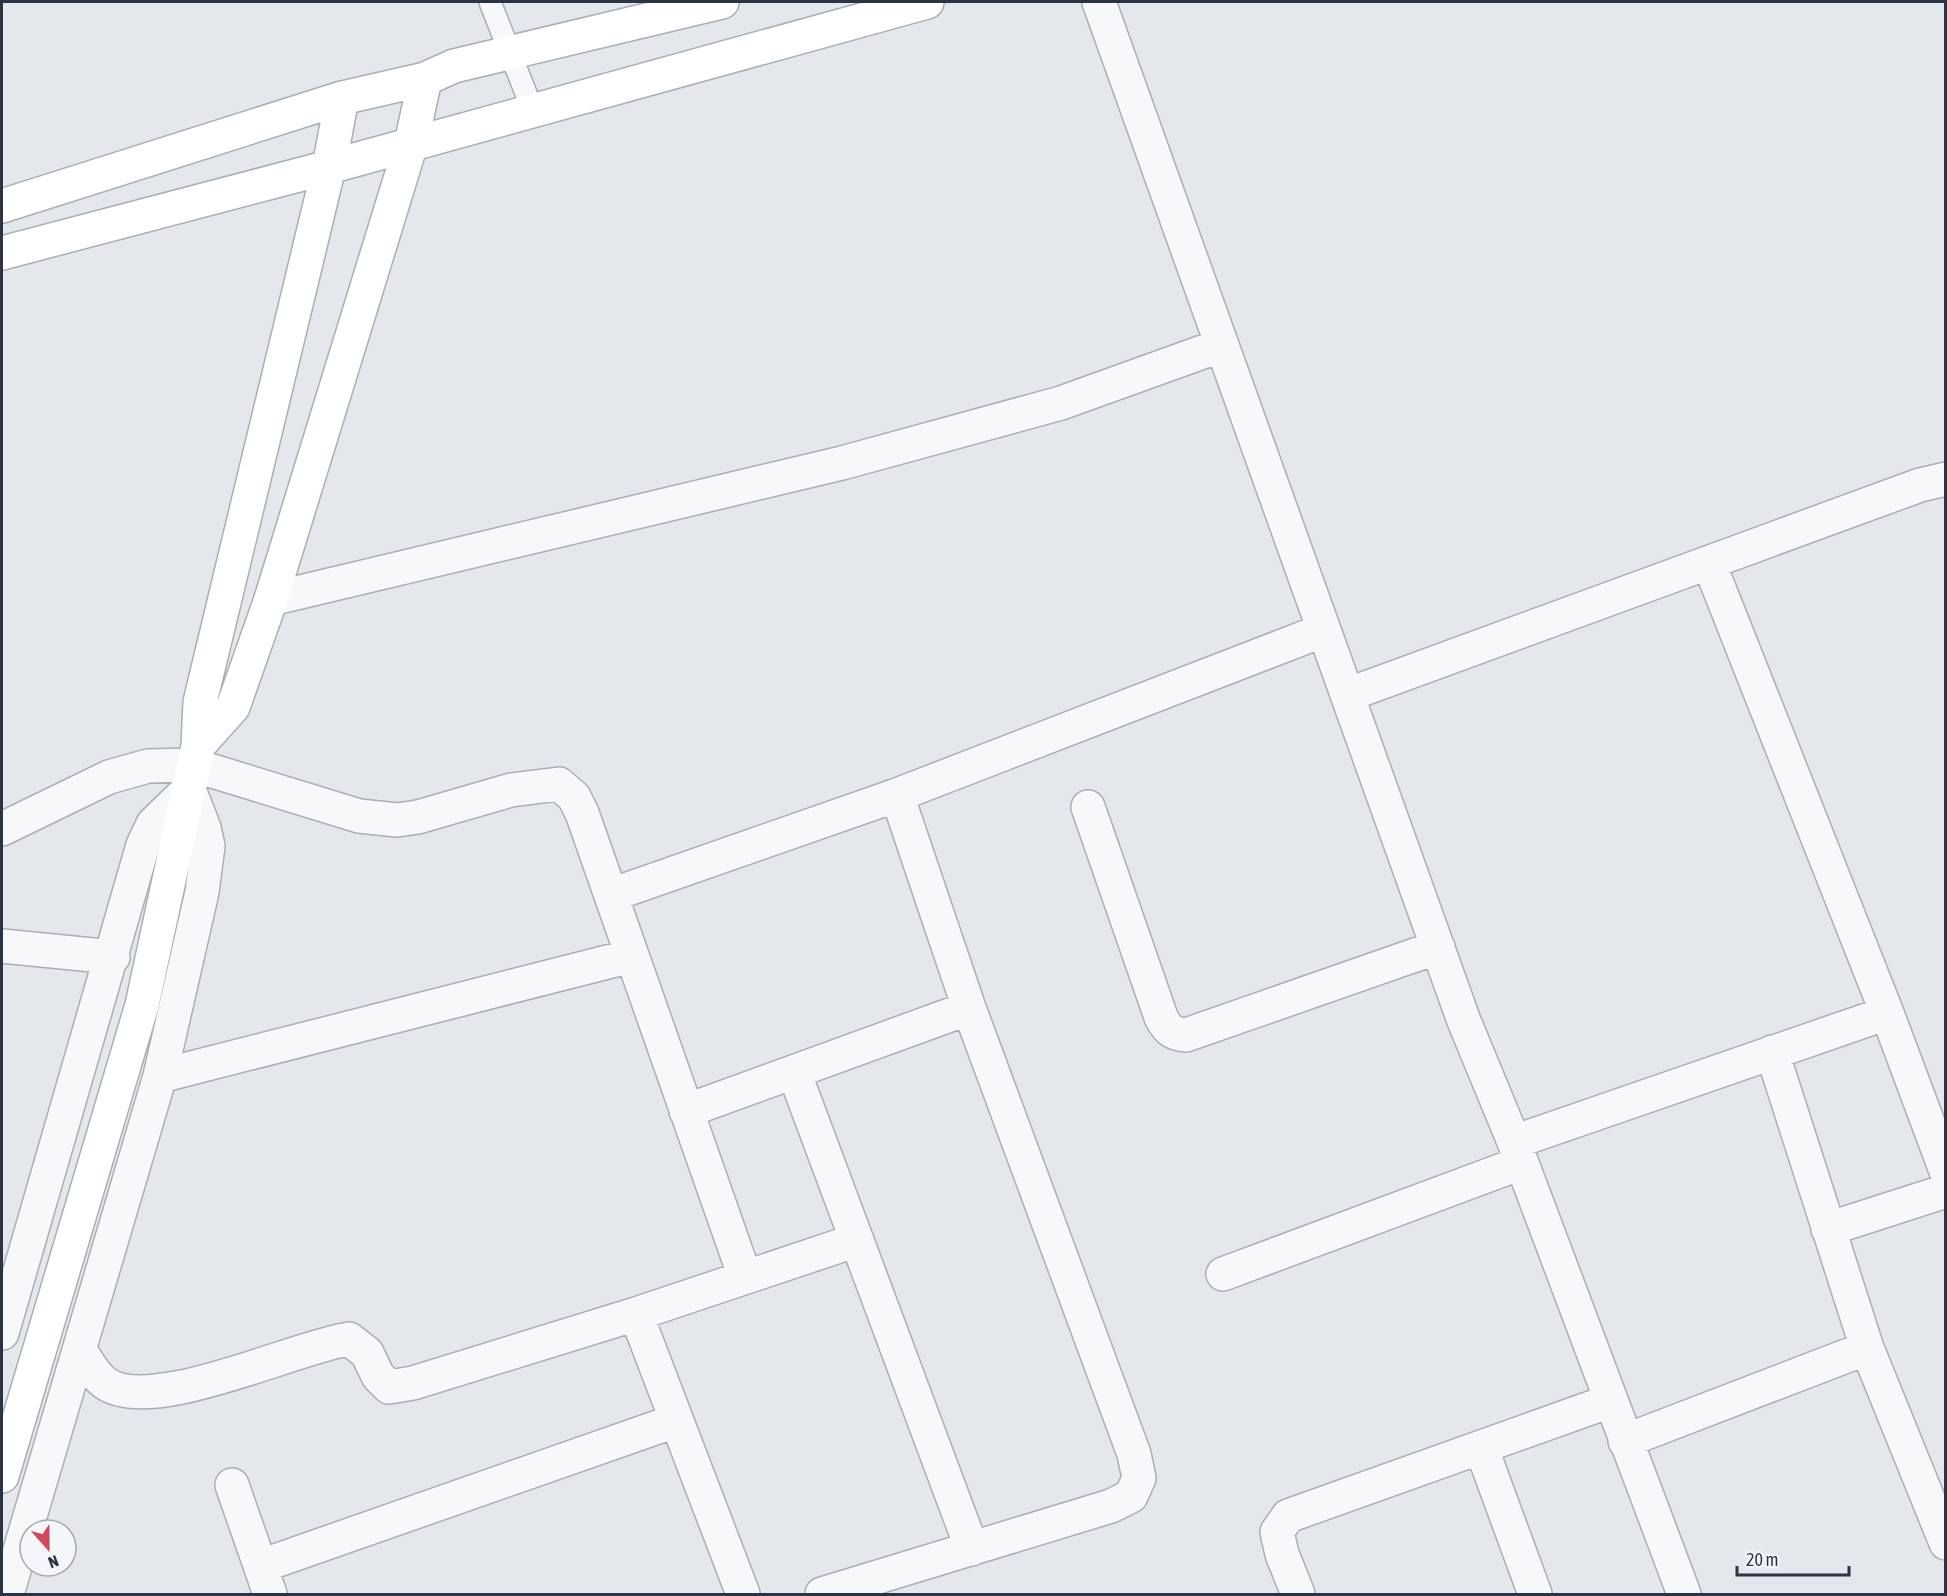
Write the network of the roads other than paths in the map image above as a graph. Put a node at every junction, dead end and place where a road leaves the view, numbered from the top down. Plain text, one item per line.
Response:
1 (490, 2) edge
2 (722, 2) edge
3 (927, 2) edge
4 (1099, 2) edge
5 (508, 52) junction
6 (425, 79) junction
7 (342, 98) junction
8 (533, 111) junction
9 (411, 144) junction
10 (329, 167) junction
11 (2, 206) edge
12 (2, 253) edge
13 (1222, 345) junction
14 (1946, 479) edge
15 (1708, 563) junction
16 (271, 599) junction
17 (1324, 630) junction
18 (1347, 695) junction
19 (193, 767) junction
20 (897, 795) junction
21 (1088, 807) dead end
22 (2, 829) edge
23 (611, 895) junction
24 (2, 946) edge
25 (1438, 947) junction
26 (631, 956) junction
27 (112, 957) junction
28 (969, 1008) junction
29 (1887, 1013) junction
30 (1772, 1052) junction
31 (794, 1072) junction
32 (160, 1076) junction
33 (686, 1111) junction
34 (1518, 1152) junction
35 (1946, 1171) edge
36 (1946, 1191) edge
37 (1828, 1229) junction
38 (857, 1240) junction
39 (1223, 1274) dead end
40 (745, 1277) junction
41 (636, 1314) junction
42 (2, 1333) edge
43 (1867, 1348) junction
44 (80, 1350) junction
45 (1610, 1401) junction
46 (675, 1421) junction
47 (1625, 1440) junction
48 (1481, 1447) junction
49 (2, 1476) edge
50 (232, 1485) dead end
51 (1946, 1543) edge
52 (972, 1549) junction
53 (266, 1580) edge
54 (8, 1594) edge
55 (743, 1594) edge
56 (822, 1594) edge
57 (1298, 1594) edge
58 (1535, 1594) edge
59 (1684, 1594) edge

1 - 5 lane
2 - 5 main road
3 - 8 main road
4 - 13 street
5 - 6 main road
5 - 8 lane
6 - 7 main road
6 - 9 main road
7 - 10 main road
7 - 11 main road
8 - 9 main road
9 - 10 main road
9 - 16 main road
10 - 12 main road
10 - 19 main road
13 - 16 street
13 - 17 street
14 - 15 street
15 - 18 street
15 - 29 street
16 - 19 main road
17 - 18 street
17 - 20 street
18 - 25 street
19 - 22 street
19 - 23 street
19 - 27 street
19 - 32 street
19 - 49 main road
20 - 23 street
20 - 28 street
21 - 25 street
23 - 26 street
24 - 27 street
25 - 34 street
26 - 32 street
26 - 33 street
27 - 42 street
28 - 31 street
28 - 52 street
29 - 30 street
29 - 35 street
30 - 34 street
30 - 37 street
31 - 33 street
31 - 38 street
32 - 44 street
33 - 40 street
34 - 39 street
34 - 45 street
36 - 37 street
37 - 43 street
38 - 40 street
38 - 52 street
40 - 41 street
41 - 44 street
41 - 46 street
43 - 47 street
43 - 51 street
44 - 54 street
45 - 47 street
45 - 48 street
46 - 53 street
46 - 55 street
47 - 59 street
48 - 57 street
48 - 58 street
50 - 53 street
52 - 56 street

